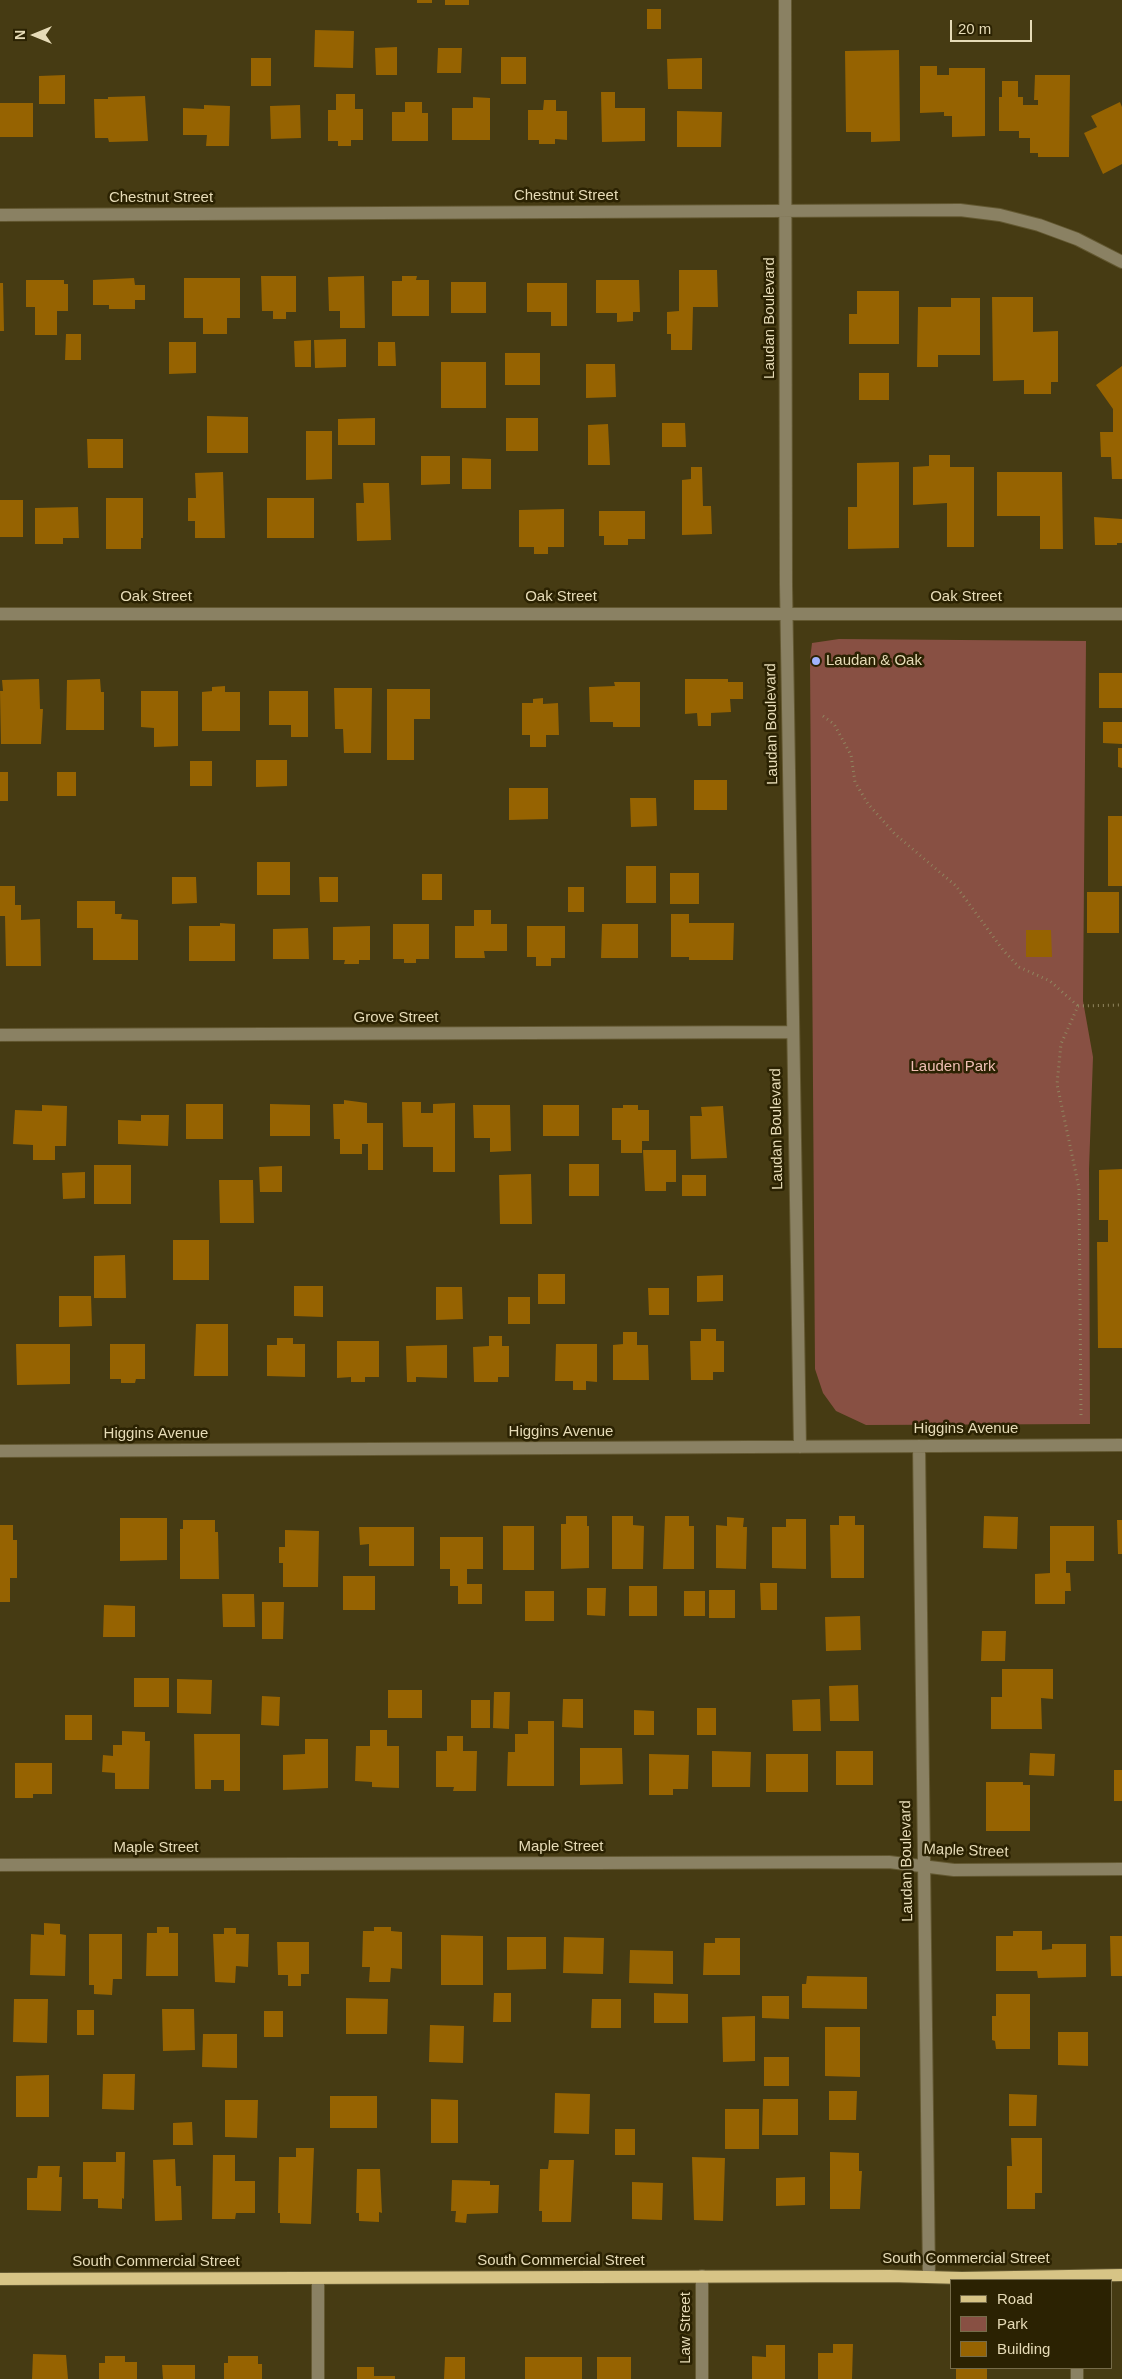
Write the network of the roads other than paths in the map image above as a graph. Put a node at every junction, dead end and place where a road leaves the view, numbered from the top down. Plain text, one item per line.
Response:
1 (785, 0) edge
2 (786, 211) junction
3 (0, 215) edge
4 (1122, 262) edge
5 (0, 614) edge
6 (1122, 614) edge
7 (787, 615) junction
8 (792, 1032) junction
9 (0, 1035) edge
10 (1122, 1445) edge
11 (919, 1446) junction
12 (800, 1447) junction
13 (0, 1451) edge
14 (0, 1865) edge
15 (923, 1867) junction
16 (1122, 1869) edge
17 (1122, 2275) edge
18 (702, 2276) junction
19 (928, 2276) junction
20 (318, 2278) junction
21 (1077, 2278) edge
22 (0, 2279) edge
23 (318, 2379) edge
24 (702, 2379) edge

1 - 2 street, Laudan Boulevard
2 - 3 street, Chestnut Street
2 - 4 street, Chestnut Street
2 - 7 street, Laudan Boulevard
5 - 7 street, Oak Street
6 - 7 street, Oak Street
7 - 8 street, Laudan Boulevard
8 - 9 street, Grove Street
8 - 12 street, Laudan Boulevard
10 - 11 street, Higgins Avenue
11 - 12 street, Higgins Avenue
11 - 15 street, Laudan Boulevard
12 - 13 street, Higgins Avenue
14 - 15 street, Maple Street
15 - 16 street, Maple Street
15 - 19 street, Laudan Boulevard
17 - 21 main road, South Commercial Street
18 - 19 main road, South Commercial Street
18 - 20 main road, South Commercial Street
18 - 24 street, Law Street
19 - 21 main road, South Commercial Street
20 - 22 main road, South Commercial Street
20 - 23 street

